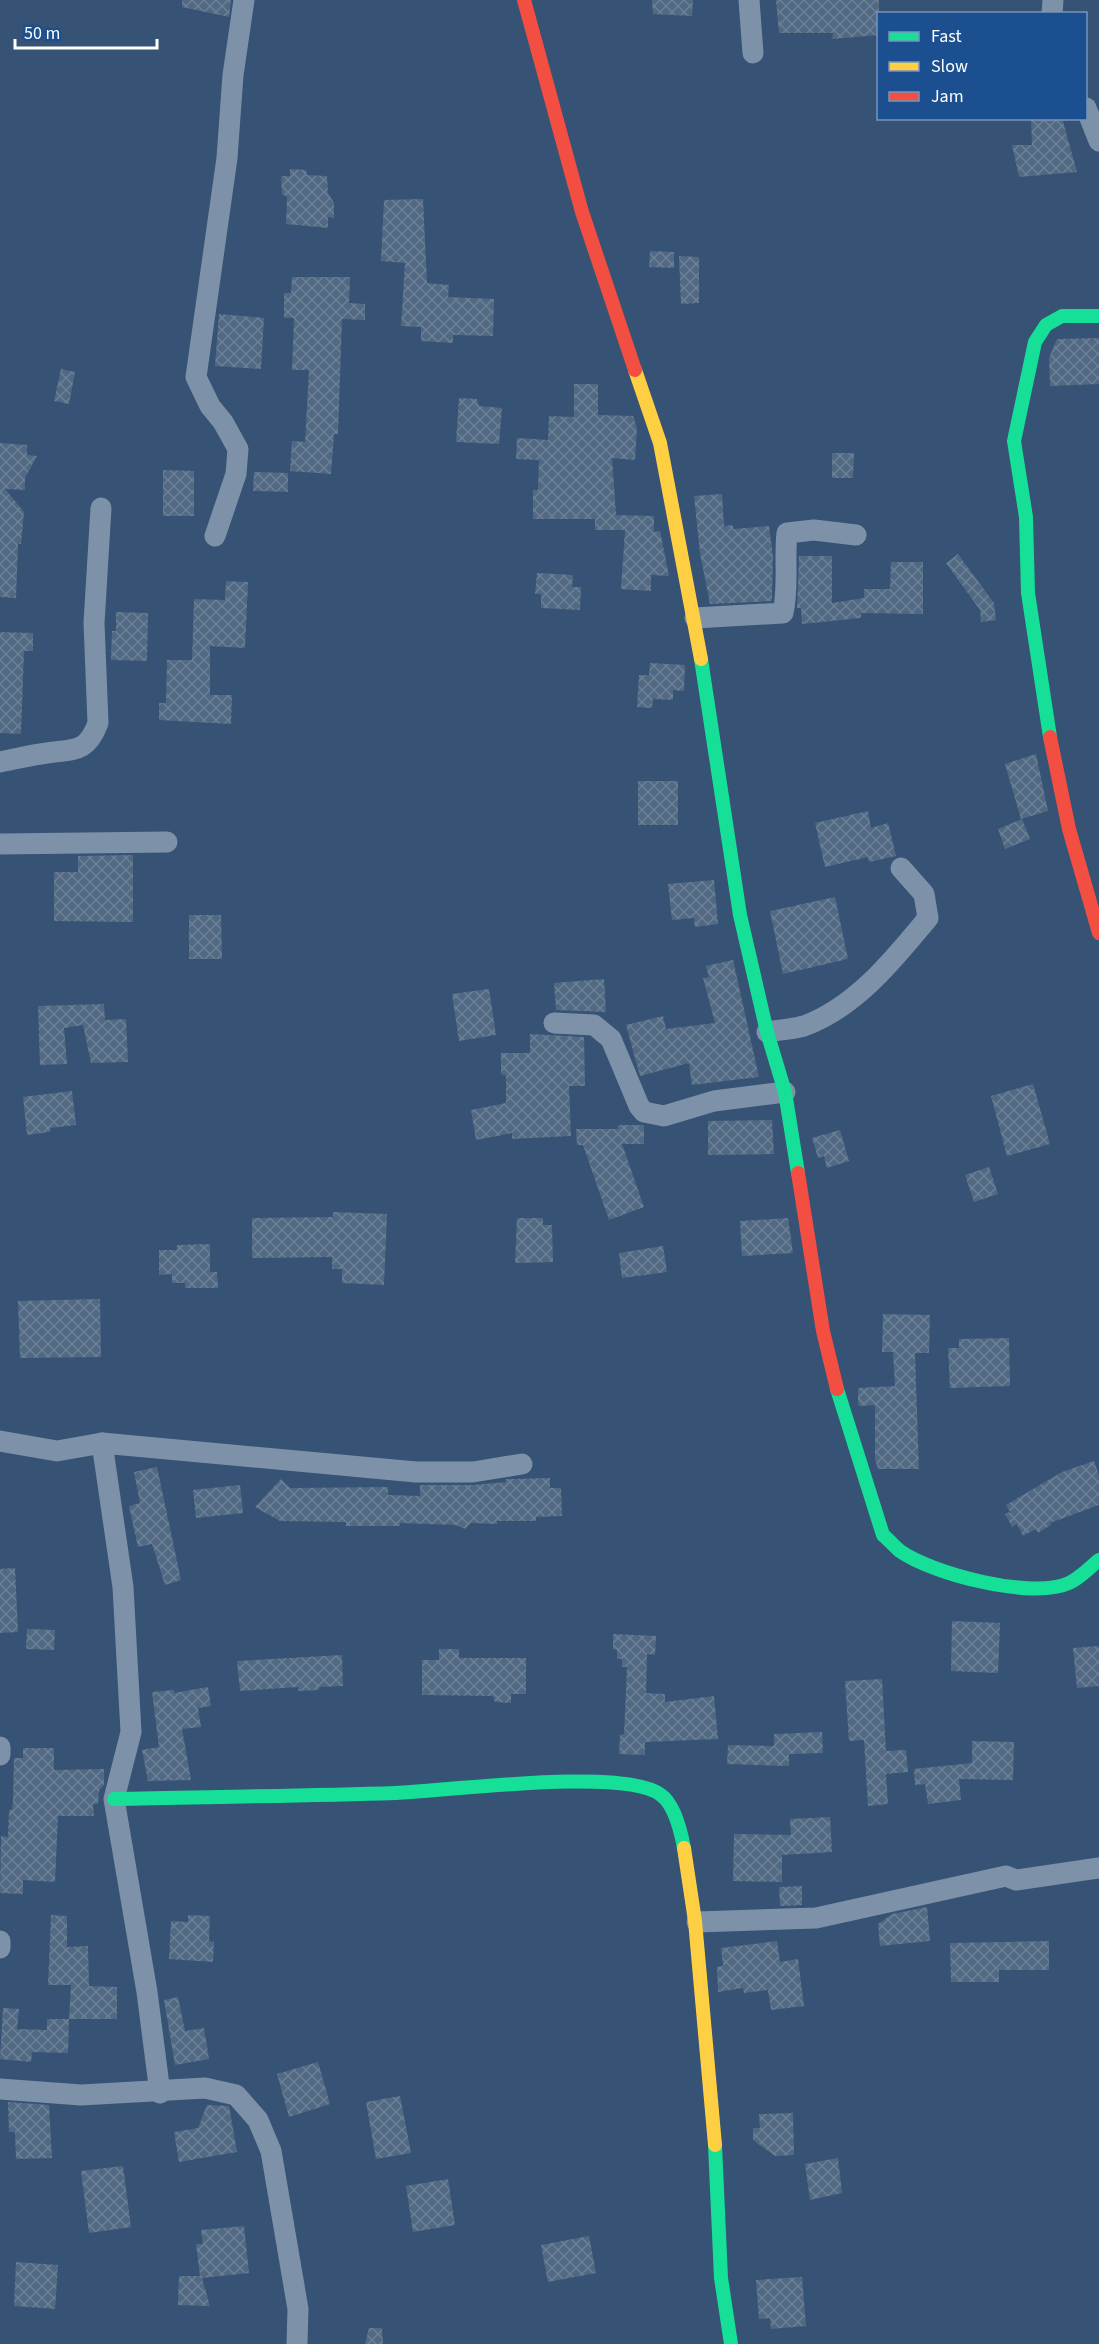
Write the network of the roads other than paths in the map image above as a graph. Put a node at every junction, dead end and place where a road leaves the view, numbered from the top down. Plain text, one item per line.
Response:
1 (244, 0) edge
2 (524, 0) edge
3 (748, 0) edge
4 (753, 53) dead end
5 (1087, 111) edge
6 (1099, 141) edge
7 (1099, 316) edge
8 (101, 508) dead end
9 (856, 535) dead end
10 (214, 536) dead end
11 (695, 618) junction
12 (0, 762) edge
13 (167, 842) dead end
14 (0, 844) edge
15 (902, 868) dead end
16 (1099, 933) edge
17 (554, 1023) dead end
18 (767, 1032) junction
19 (785, 1092) junction
20 (0, 1441) edge
21 (102, 1443) junction
22 (522, 1464) dead end
23 (1099, 1560) edge
24 (0, 1747) edge
25 (0, 1755) edge
26 (114, 1799) junction
27 (1099, 1868) edge
28 (696, 1922) junction
29 (0, 1941) edge
30 (0, 1947) edge
31 (0, 2089) edge
32 (160, 2093) junction
33 (297, 2344) edge
34 (731, 2344) edge

1 - 10 street
2 - 11 street
3 - 4 street
5 - 6 street
7 - 16 street
8 - 12 street
9 - 11 street
11 - 18 street
13 - 14 street
15 - 18 street
17 - 19 street
18 - 19 street
19 - 23 street
20 - 21 street
21 - 22 street
21 - 26 street
24 - 25 street
26 - 28 street
26 - 32 street
27 - 28 street
28 - 34 street
29 - 30 street
31 - 32 street
32 - 33 street

